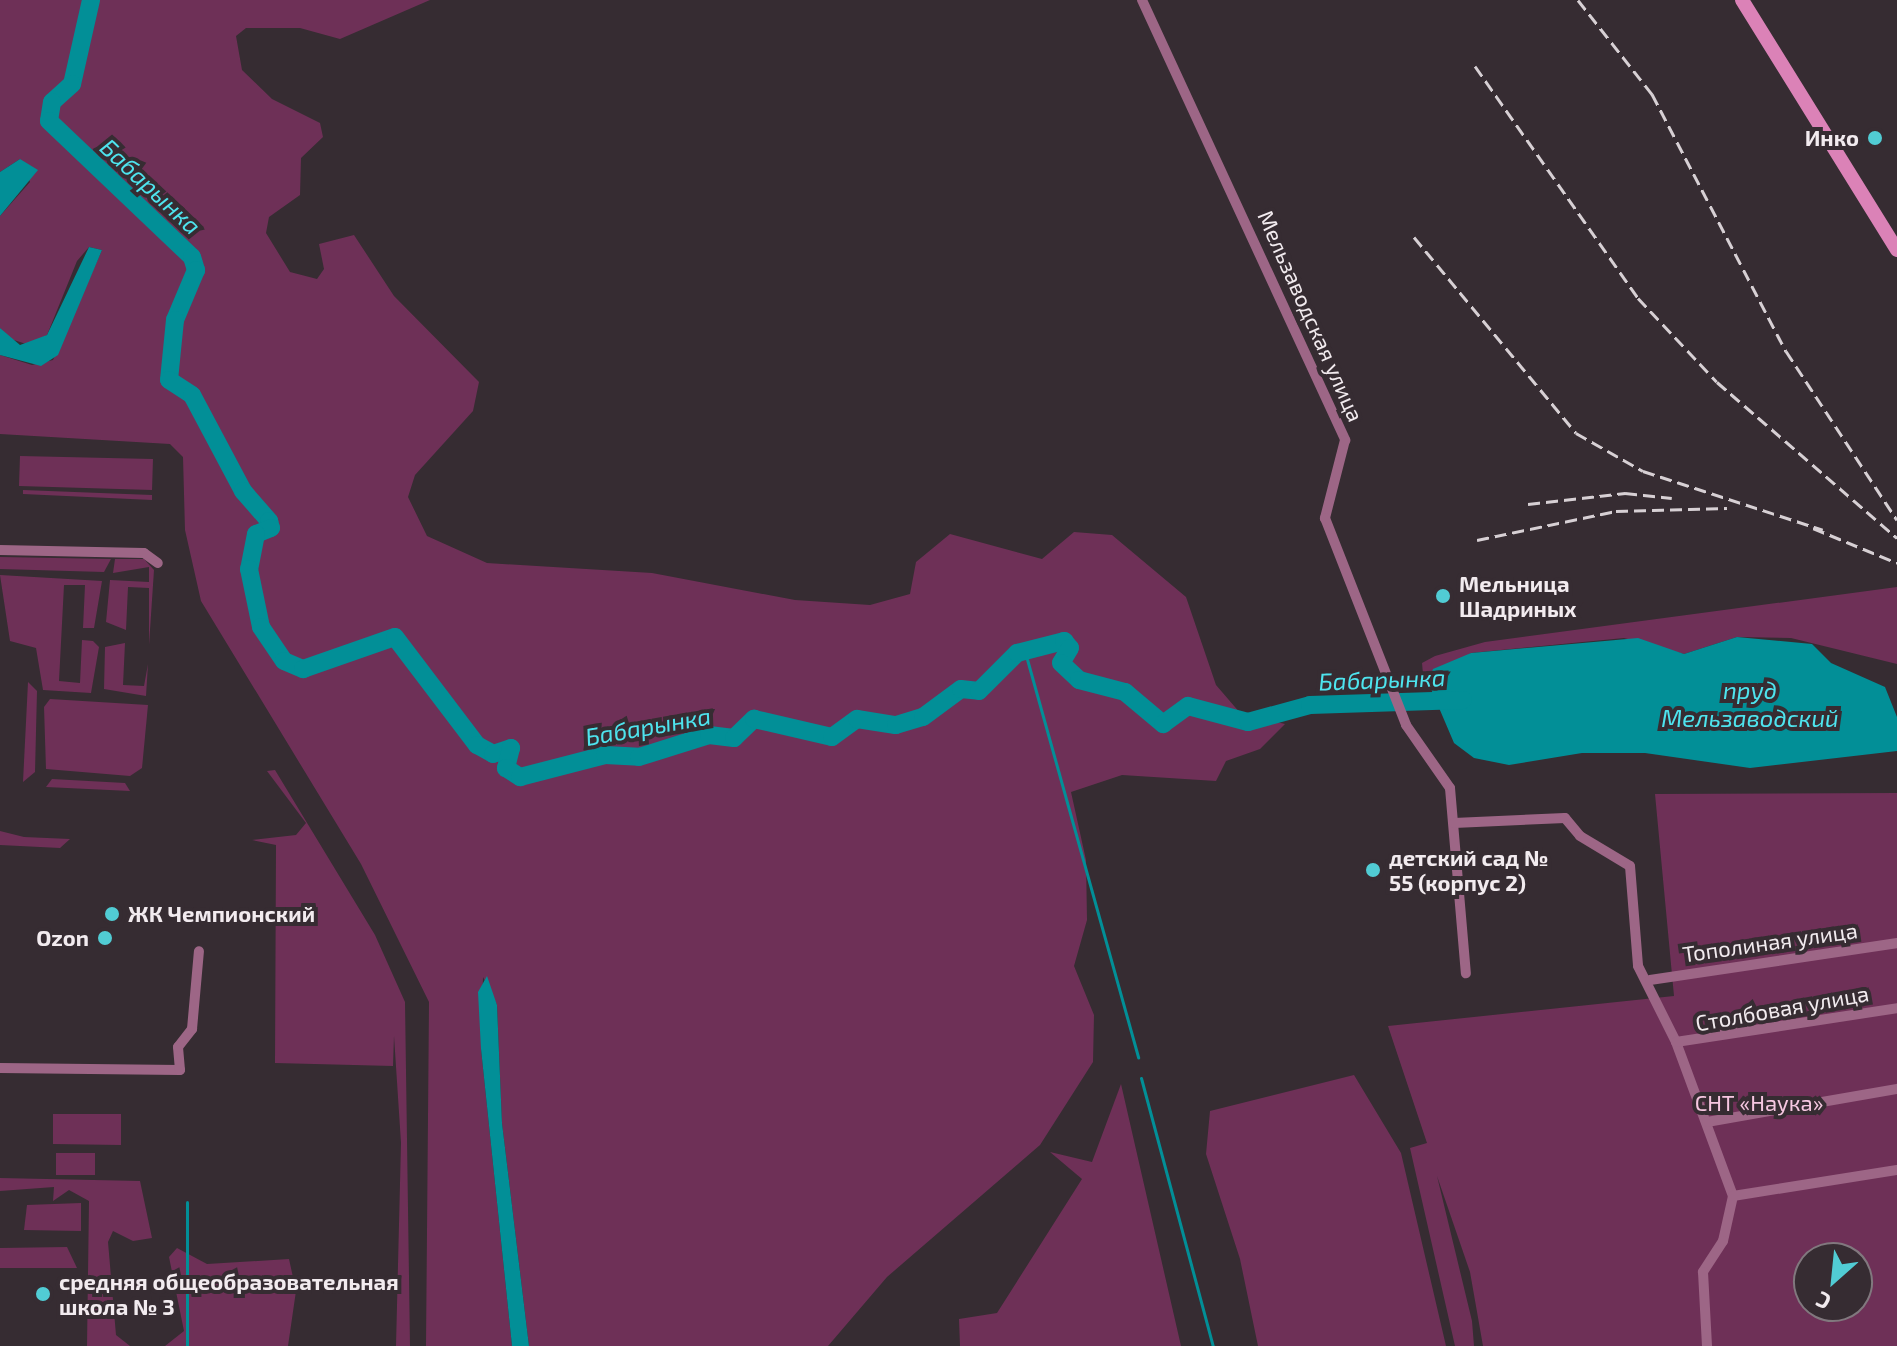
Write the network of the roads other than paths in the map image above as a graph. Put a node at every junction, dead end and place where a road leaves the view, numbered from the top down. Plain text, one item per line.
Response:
1 (1142, 0) edge
2 (1742, 0) edge
3 (1897, 250) edge
4 (0, 550) edge
5 (158, 563) dead end
6 (1454, 823) junction
7 (1897, 943) edge
8 (199, 951) dead end
9 (1466, 973) dead end
10 (1650, 980) junction
11 (1897, 1008) edge
12 (1676, 1042) junction
13 (0, 1068) edge
14 (1897, 1089) edge
15 (1707, 1122) junction
16 (1897, 1170) edge
17 (1733, 1196) junction
18 (1707, 1346) edge

1 - 6 street, Мельзаводская улица
2 - 3 street
4 - 5 street
6 - 9 street, Мельзаводская улица
6 - 10 street
7 - 10 street, Тополиная улица
8 - 13 street
10 - 12 street
11 - 12 street, Столбовая улица
12 - 15 street
14 - 15 street
15 - 17 street
16 - 17 street
17 - 18 street

